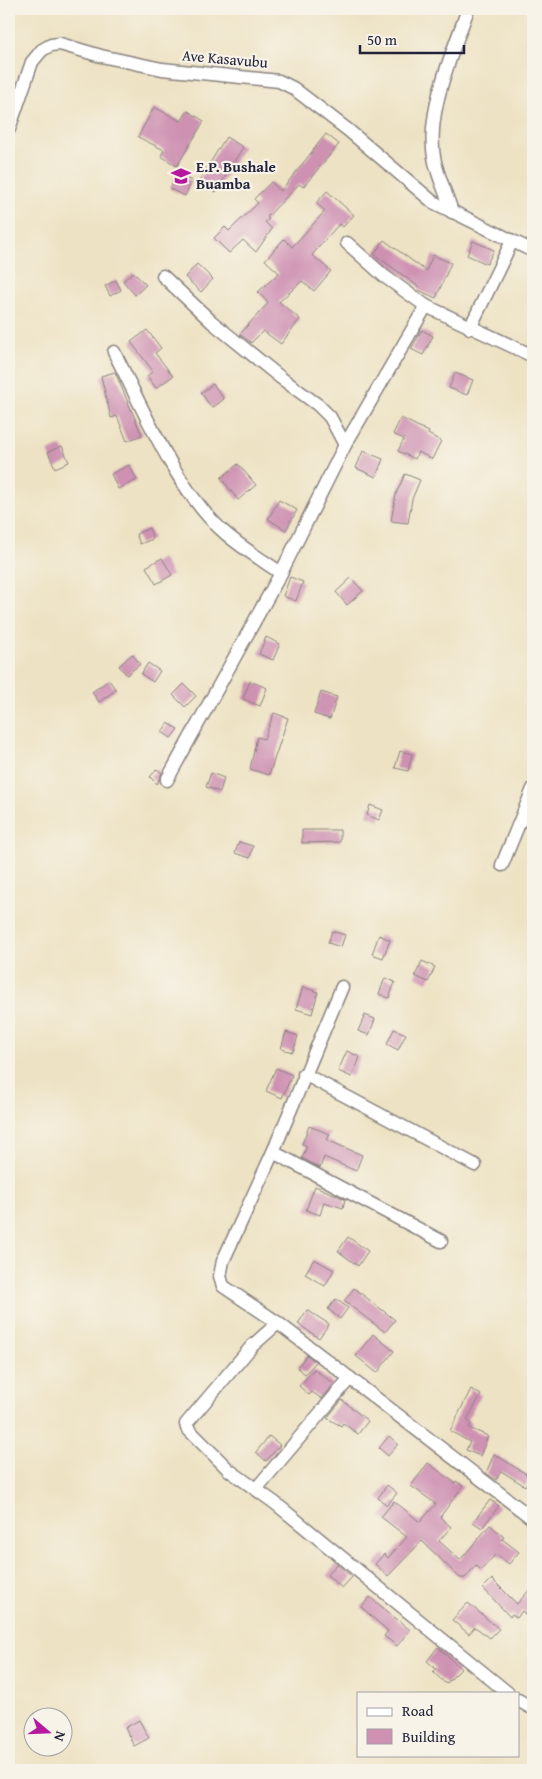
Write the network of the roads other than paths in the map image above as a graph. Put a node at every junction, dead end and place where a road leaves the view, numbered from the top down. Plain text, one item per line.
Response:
1 (468, 9) edge
2 (9, 129) edge
3 (452, 212) junction
4 (512, 241) junction
5 (347, 243) dead end
6 (533, 251) edge
7 (163, 276) dead end
8 (426, 306) junction
9 (470, 328) junction
10 (114, 352) dead end
11 (533, 356) edge
12 (345, 445) junction
13 (281, 573) junction
14 (167, 780) dead end
15 (533, 789) edge
16 (502, 865) dead end
17 (342, 987) dead end
18 (304, 1074) junction
19 (273, 1152) junction
20 (475, 1165) dead end
21 (441, 1241) dead end
22 (278, 1322) junction
23 (350, 1378) junction
24 (256, 1489) junction
25 (533, 1519) edge
26 (507, 1692) edge
27 (520, 1701) edge
28 (533, 1707) edge

1 - 3 street
2 - 3 street, Ave Kasavubu
3 - 4 street, Ave Kasavubu
4 - 6 street, Ave Kasavubu
4 - 9 street
5 - 8 street
7 - 12 street
8 - 9 street
8 - 12 street
9 - 11 street
10 - 13 street
12 - 13 street
13 - 14 street
15 - 16 street
17 - 18 street
18 - 19 street
18 - 20 street
19 - 21 street
19 - 22 street
22 - 23 street
22 - 24 street
23 - 24 street
23 - 25 street
24 - 26 street
27 - 28 street

